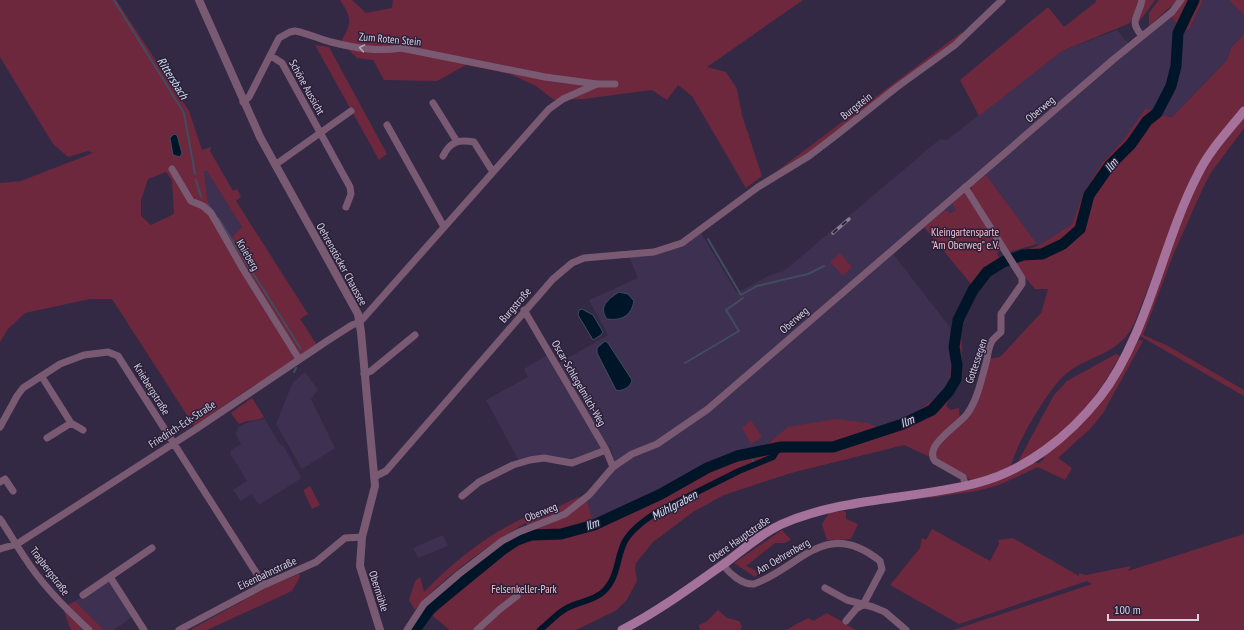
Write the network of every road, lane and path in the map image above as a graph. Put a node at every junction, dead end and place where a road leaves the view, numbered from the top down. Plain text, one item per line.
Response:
1 (198, 0) edge
2 (1002, 0) edge
3 (1142, 0) edge
4 (1181, 0) edge
5 (1142, 36) junction
6 (271, 56) junction
7 (597, 84) junction
8 (615, 84) dead end
9 (243, 102) junction
10 (433, 103) dead end
11 (351, 111) dead end
12 (1244, 111) edge
13 (387, 125) dead end
14 (321, 134) junction
15 (456, 140) junction
16 (442, 156) dead end
17 (275, 165) junction
18 (172, 169) dead end
19 (493, 172) junction
20 (965, 187) junction
21 (346, 207) dead end
22 (715, 220) joint
23 (444, 227) junction
24 (524, 310) junction
25 (360, 322) junction
26 (415, 335) dead end
27 (299, 359) junction
28 (364, 374) junction
29 (42, 377) junction
30 (71, 423) junction
31 (0, 427) edge
32 (83, 430) dead end
33 (47, 438) dead end
34 (174, 443) junction
35 (606, 450) junction
36 (613, 467) junction
37 (374, 477) junction
38 (0, 482) edge
39 (966, 486) junction
40 (13, 491) dead end
41 (462, 496) dead end
42 (0, 518) edge
43 (362, 537) junction
44 (17, 544) junction
45 (152, 548) dead end
46 (0, 549) edge
47 (360, 558) joint
48 (723, 565) junction
49 (110, 577) junction
50 (264, 585) junction
51 (825, 588) dead end
52 (83, 594) dead end
53 (517, 596) dead end
54 (863, 605) junction
55 (846, 621) dead end
56 (89, 630) edge
57 (144, 630) edge
58 (179, 630) edge
59 (380, 630) edge
60 (407, 630) edge
61 (477, 630) edge
62 (622, 630) edge
63 (906, 630) edge

1 - 9 street, Oehrenstöcker Chaussee
2 - 22 street, Burgstein
3 - 5 street
4 - 5 street, Oberweg
5 - 20 street, Oberweg
7 -> 6 street, Zum Roten Stein
6 - 9 street, Zum Roten Stein
6 - 14 street, Schöne Aussicht
7 - 8 street, Zum Roten Stein
7 - 19 street, Zum Roten Stein
9 - 17 street, Oehrenstöcker Chaussee
10 - 15 street
11 - 14 street, Schöne Aussicht
12 - 39 main road, Obere Hauptstraße
13 - 23 street
14 - 17 street, Schöne Aussicht
14 - 21 street, Schöne Aussicht
15 - 16 street
15 - 19 street
17 - 25 street, Oehrenstöcker Chaussee
18 - 27 street, Knieberg
19 - 23 street, Zum Roten Stein
20 - 36 street, Oberweg
20 - 39 street, Gottessegen
22 - 24 street, Burgstraße
23 - 25 street, Zum Roten Stein
24 - 35 street, Oscar-Schlegelmilch-Weg
24 - 37 street, Burgstraße
25 - 27 street, Friedrich-Eck-Straße
25 - 28 street, Oehrenstöcker Chaussee
26 - 28 street
27 - 34 street, Friedrich-Eck-Straße
28 - 37 street, Oehrenstöcker Chaussee
29 - 30 street
29 - 31 street, Kniebergstraße
29 - 34 street, Kniebergstraße
30 - 32 street
30 - 33 street
34 - 44 street, Friedrich-Eck-Straße
34 - 50 street, Kniebergstraße
35 - 36 street, Oscar-Schlegelmilch-Weg
35 - 41 street
36 - 60 street, Oberweg
37 - 43 street, Oehrenstöcker Chaussee
38 - 40 street
39 - 48 main road, Obere Hauptstraße
42 - 44 street, Tragbergstraße
43 - 47 street, Oehrenstöcker Chaussee
43 - 50 street, Eisenbahnstraße
44 - 46 street, Friedrich-Eck-Straße
44 - 56 street, Tragbergstraße
45 - 49 street
47 - 59 street, Obermühle
48 - 54 street, Am Oehrenberg
48 - 62 main road, Obere Hauptstraße
49 - 52 street
49 - 57 street
50 - 58 street, Eisenbahnstraße
51 - 54 street
53 - 61 street
54 - 55 street, Am Oehrenberg
54 - 63 street

